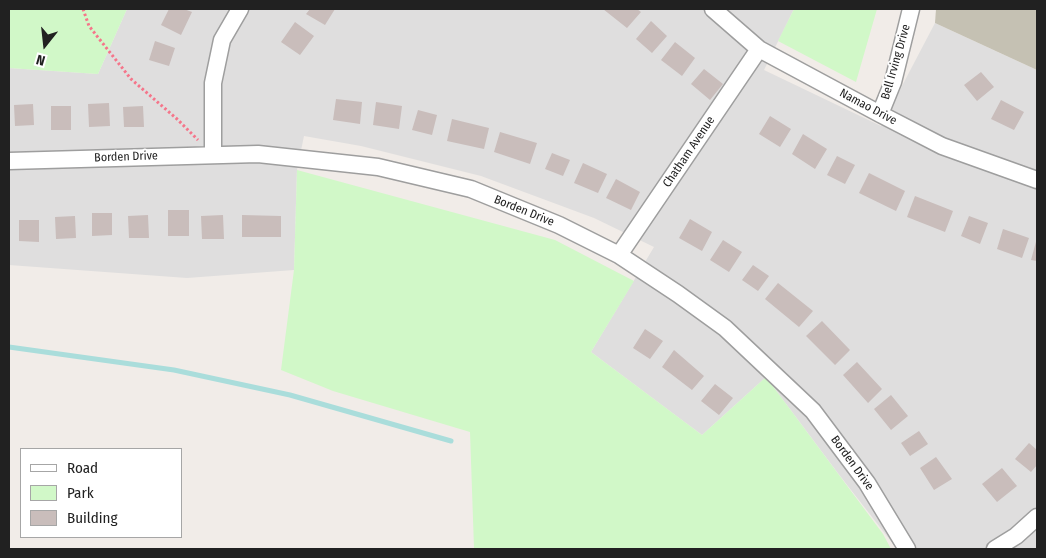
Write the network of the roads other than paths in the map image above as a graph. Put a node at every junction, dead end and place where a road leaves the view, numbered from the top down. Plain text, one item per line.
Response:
1 (240, 9) edge
2 (713, 9) edge
3 (911, 9) edge
4 (759, 49) junction
5 (880, 114) junction
6 (213, 155) junction
7 (9, 161) edge
8 (1037, 180) edge
9 (619, 255) junction
10 (1037, 518) edge
11 (907, 549) edge
12 (995, 549) edge

1 - 6 street
2 - 4 street, Namao Drive
3 - 5 street, Bell Irving Drive
4 - 5 street, Namao Drive
4 - 9 street, Chatham Avenue
5 - 8 street, Namao Drive
6 - 7 street, Borden Drive
6 - 9 street, Borden Drive
9 - 11 street, Borden Drive
10 - 12 street

